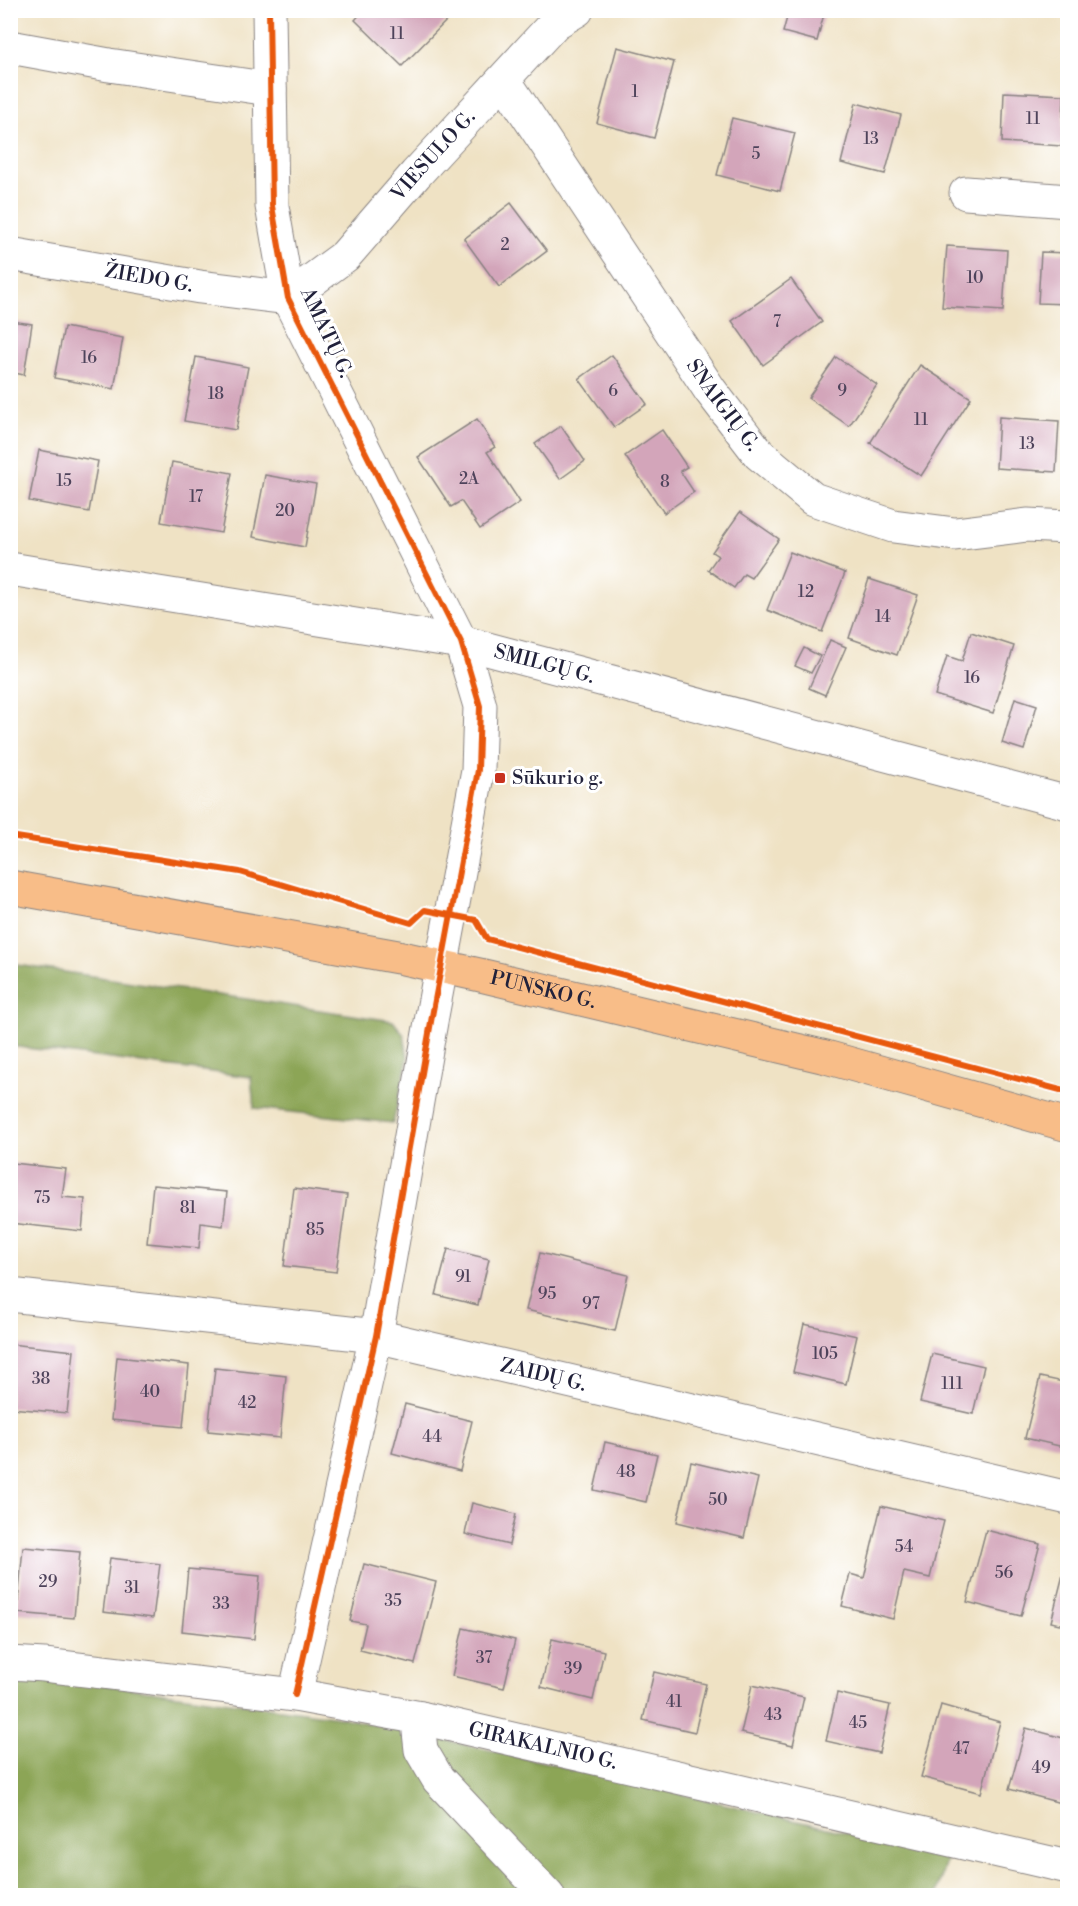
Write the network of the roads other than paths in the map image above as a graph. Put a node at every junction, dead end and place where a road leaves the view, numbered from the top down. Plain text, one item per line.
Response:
1 (269, 10) edge
2 (577, 10) edge
3 (10, 46) edge
4 (504, 80) junction
5 (270, 89) junction
6 (966, 193) dead end
7 (1068, 201) edge
8 (10, 254) edge
9 (288, 298) junction
10 (1068, 527) edge
11 (10, 569) edge
12 (461, 642) junction
13 (1068, 802) edge
14 (10, 888) edge
15 (441, 967) junction
16 (1068, 1125) edge
17 (10, 1295) edge
18 (376, 1336) junction
19 (1068, 1498) edge
20 (10, 1663) edge
21 (295, 1695) junction
22 (421, 1718) junction
23 (1068, 1867) edge
24 (548, 1896) edge

1 - 5 street, AMATŲ G.
2 - 4 street, VIESULO G.
3 - 5 street
4 - 9 street, VIESULO G.
4 - 10 street, SNAIGIŲ G.
5 - 9 street, AMATŲ G.
6 - 7 street
8 - 9 street, ŽIEDO G.
9 - 12 street, AMATŲ G.
11 - 12 street, SMILGŲ G.
12 - 13 street, SMILGŲ G.
12 - 15 street, AMATŲ G.
14 - 15 main road, PUNSKO G.
15 - 16 main road, PUNSKO G.
15 - 18 street, AMATŲ G.
17 - 18 street, ZAIDŲ G.
18 - 19 street, ZAIDŲ G.
18 - 21 street, AMATŲ G.
20 - 21 street, GIRAKALNIO G.
21 - 22 street, GIRAKALNIO G.
22 - 23 street, GIRAKALNIO G.
22 - 24 street

